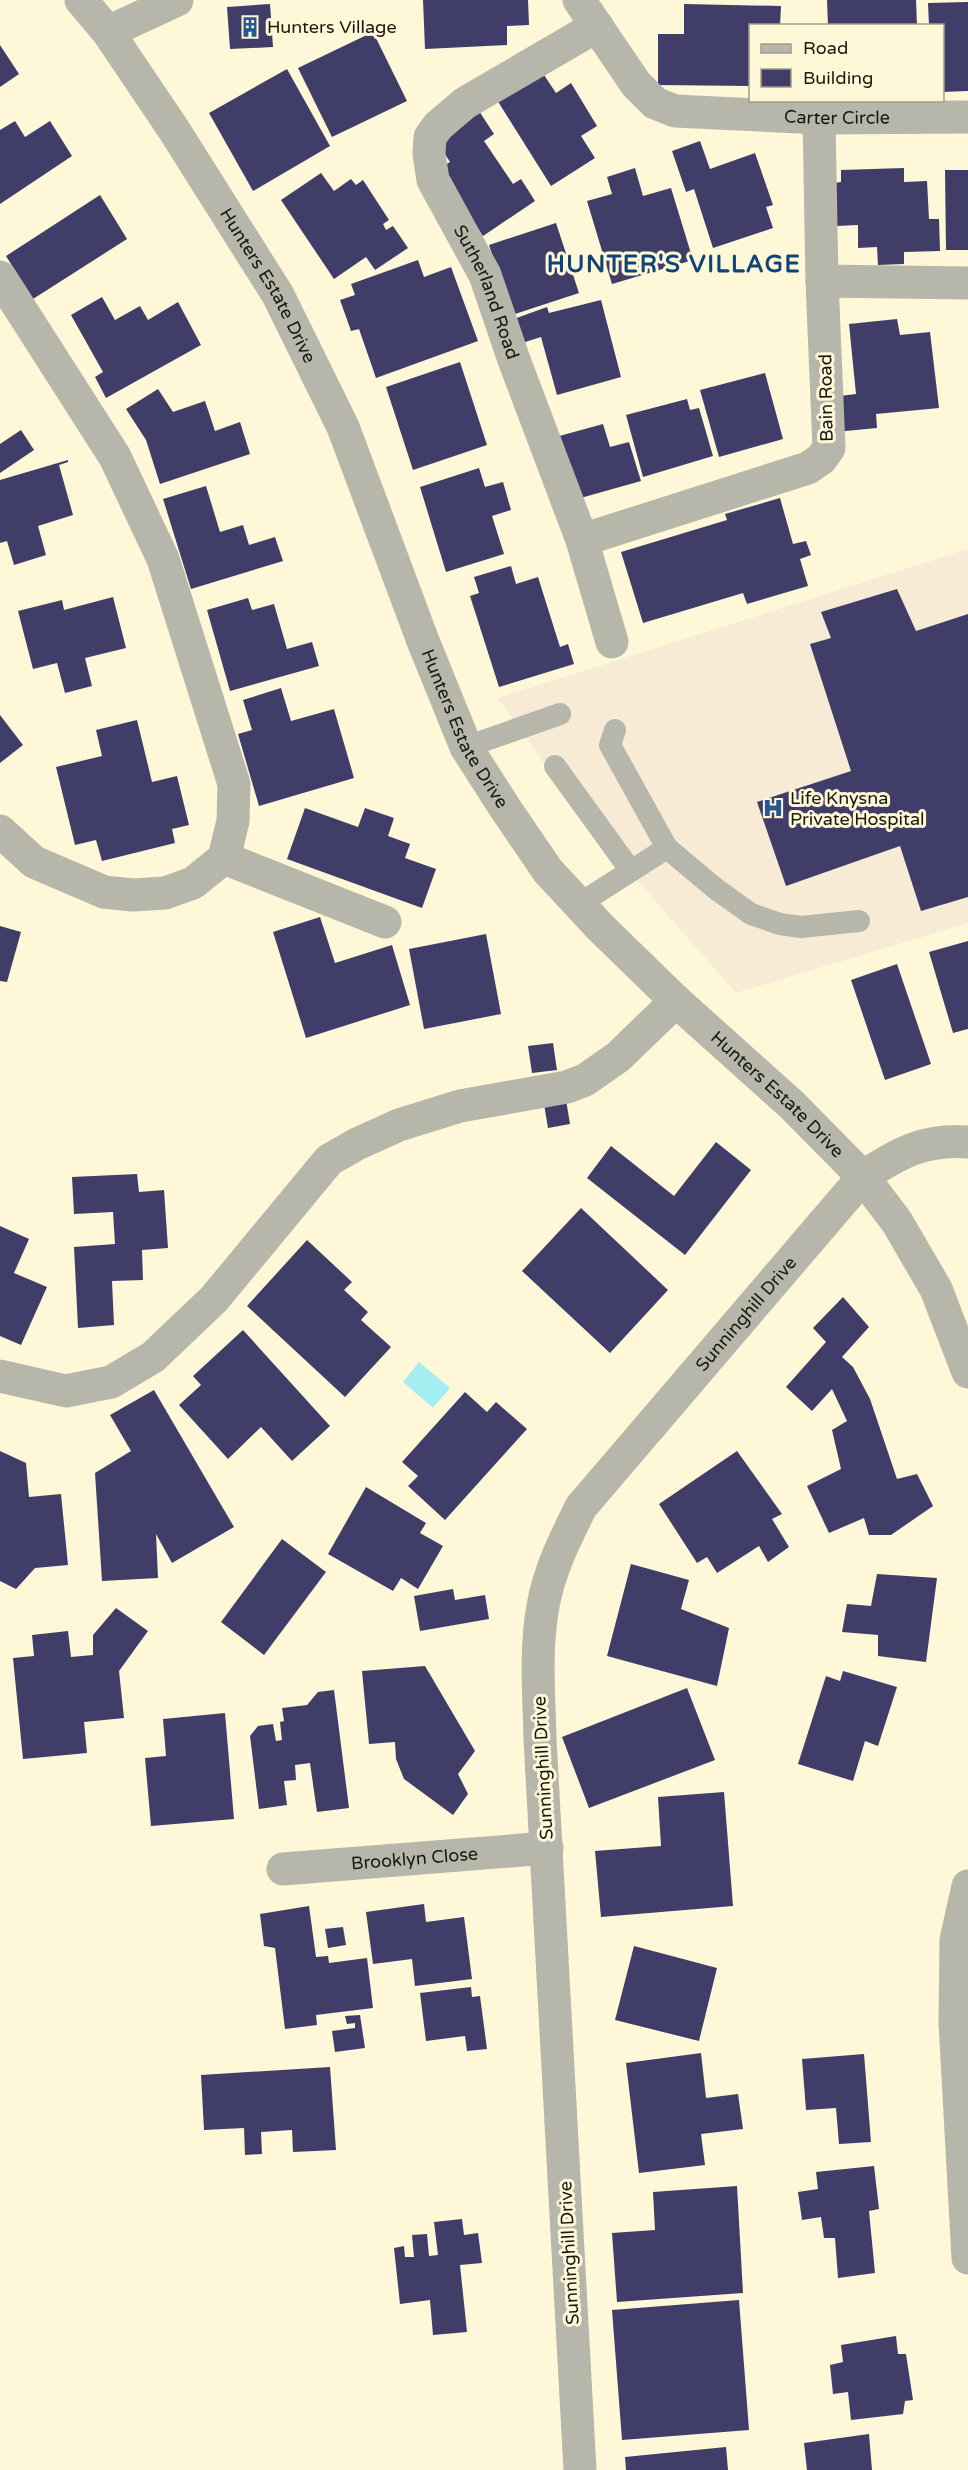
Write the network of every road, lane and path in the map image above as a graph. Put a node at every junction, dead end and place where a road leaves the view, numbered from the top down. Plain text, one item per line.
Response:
1 (81, 0) edge
2 (177, 0) edge
3 (588, 13) edge
4 (108, 32) junction
5 (968, 117) edge
6 (819, 118) junction
7 (0, 277) edge
8 (822, 281) junction
9 (968, 283) edge
10 (582, 540) junction
11 (612, 642) dead end
12 (560, 714) dead end
13 (615, 730) dead end
14 (466, 747) junction
15 (555, 766) dead end
16 (0, 831) edge
17 (667, 848) junction
18 (224, 858) junction
19 (631, 871) junction
20 (579, 904) junction
21 (860, 921) dead end
22 (385, 922) dead end
23 (676, 1001) junction
24 (968, 1142) edge
25 (863, 1177) junction
26 (968, 1372) edge
27 (0, 1376) edge
28 (547, 1848) junction
29 (283, 1869) dead end
30 (968, 1886) edge
31 (968, 2258) edge
32 (580, 2470) edge

1 - 4 street, Hunters Estate Drive
2 - 4 street
3 - 6 street, Carter Circle
3 - 10 street, Sutherland Road
4 - 14 street, Hunters Estate Drive
5 - 6 street, Carter Circle
6 - 8 street, Bain Road
7 - 18 street
8 - 9 street
8 - 10 street, Bain Road
10 - 11 street, Sutherland Road
12 - 14 lane
13 - 17 lane
14 - 20 street, Hunters Estate Drive
15 - 19 lane
16 - 18 street
17 - 19 lane
17 - 21 lane
18 - 22 street
19 - 20 lane
20 - 23 street, Hunters Estate Drive
23 - 25 street, Hunters Estate Drive
23 - 27 street
24 - 25 street, Sunninghill Drive
25 - 26 street, Hunters Estate Drive
25 - 28 street, Sunninghill Drive
28 - 29 street, Brooklyn Close
28 - 32 street, Sunninghill Drive
30 - 31 street

